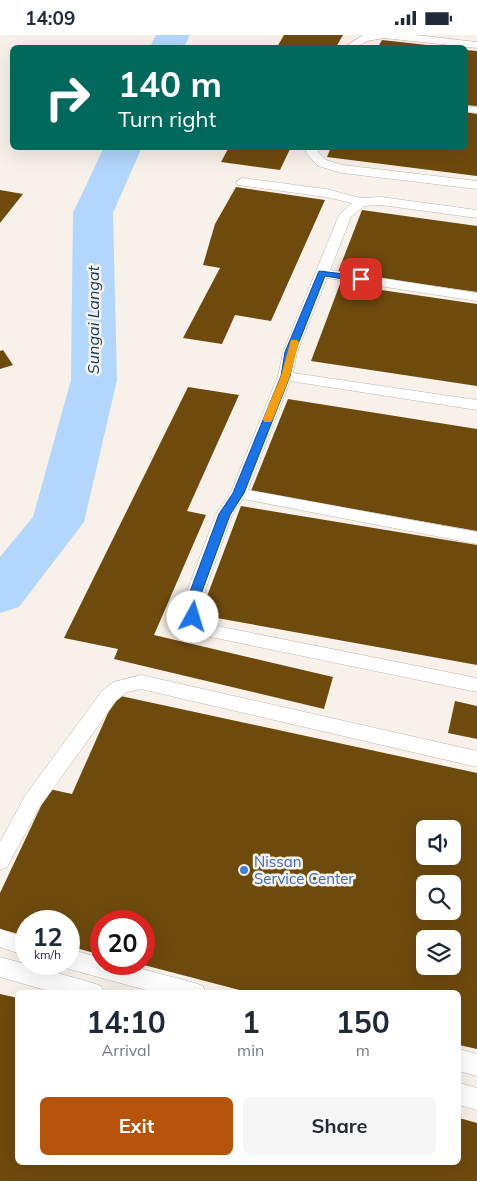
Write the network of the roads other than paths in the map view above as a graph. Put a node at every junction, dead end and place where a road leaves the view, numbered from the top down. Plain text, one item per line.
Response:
1 (384, 35) edge
2 (353, 45) edge
3 (477, 45) edge
4 (312, 150) edge
5 (242, 182) dead end
6 (477, 185) edge
7 (361, 202) junction
8 (477, 214) edge
9 (322, 273) junction
10 (477, 297) edge
11 (285, 376) junction
12 (477, 405) edge
13 (238, 493) junction
14 (477, 537) edge
15 (477, 685) edge
16 (477, 759) edge
17 (0, 861) edge
18 (0, 938) edge
19 (15, 943) edge
20 (80, 962) edge
21 (0, 967) edge
22 (82, 990) edge
23 (184, 990) edge
24 (461, 1061) edge
25 (477, 1065) edge
26 (461, 1095) edge
27 (477, 1099) edge

1 - 2 lane
1 - 3 lane
4 - 6 lane
5 - 7 lane
7 - 8 lane
7 - 9 lane
9 - 10 lane
9 - 11 lane
11 - 12 lane
11 - 13 lane
13 - 14 lane
13 - 15 lane
16 - 17 lane
18 - 19 lane
20 - 23 lane
21 - 22 lane
24 - 25 lane
26 - 27 lane

